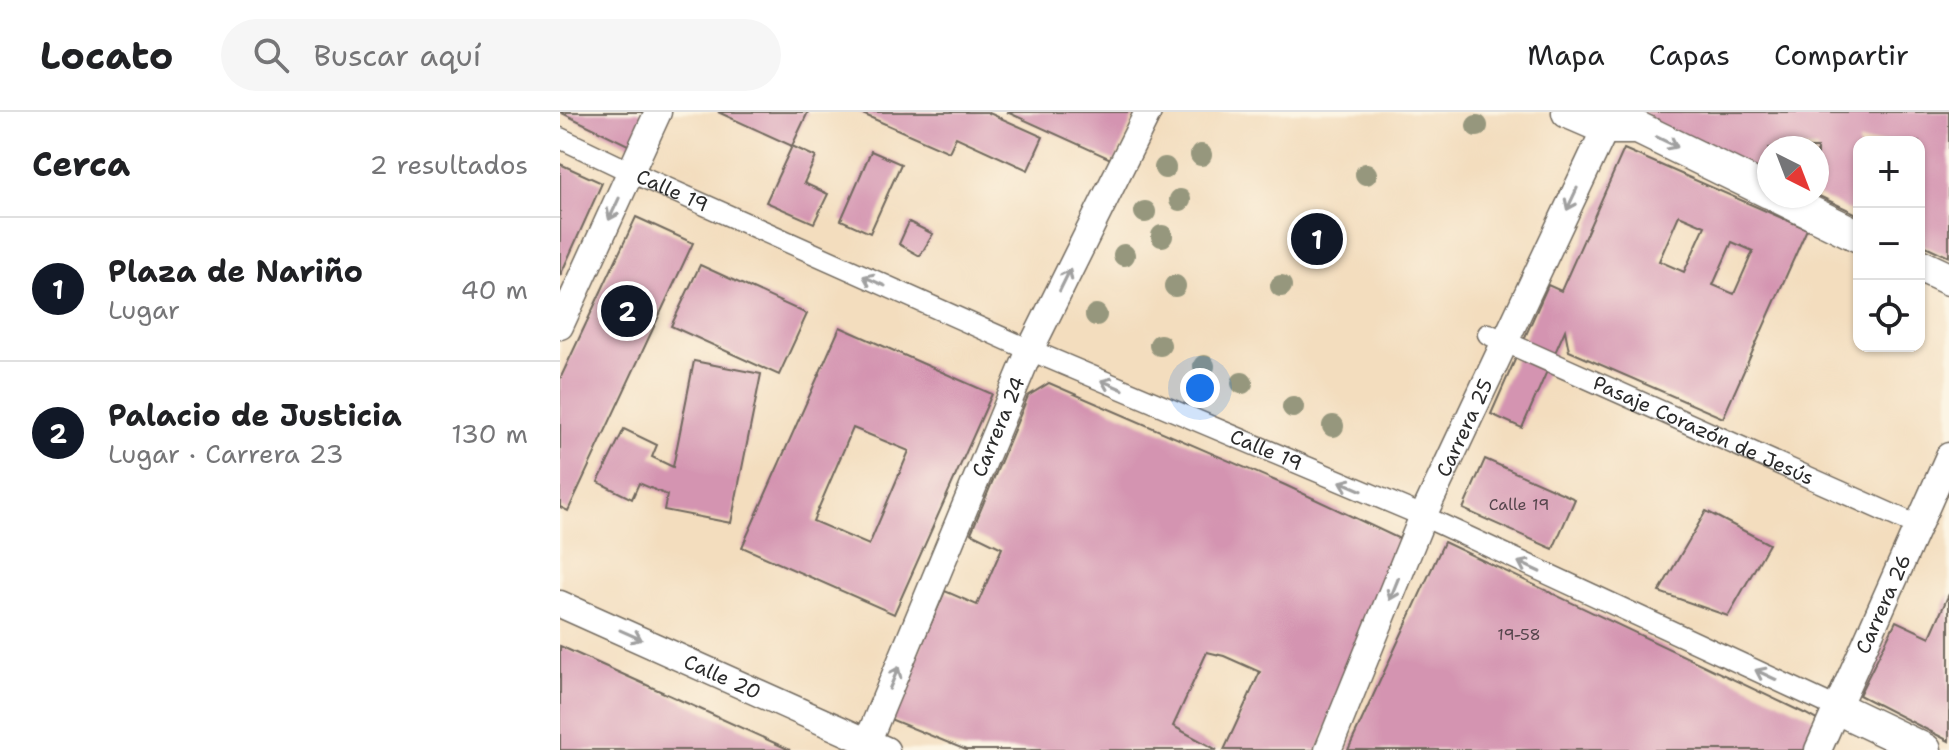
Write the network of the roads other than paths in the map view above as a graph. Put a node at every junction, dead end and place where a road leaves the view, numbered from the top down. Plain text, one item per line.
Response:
1 (658, 112) edge
2 (1148, 112) edge
3 (1568, 112) edge
4 (1609, 120) edge
5 (560, 138) edge
6 (631, 172) junction
7 (1757, 186) edge
8 (1802, 208) edge
9 (1853, 233) edge
10 (1925, 268) edge
11 (1949, 279) edge
12 (560, 326) edge
13 (1497, 338) junction
14 (1030, 350) junction
15 (1949, 456) edge
16 (1423, 516) junction
17 (1918, 526) junction
18 (560, 604) edge
19 (1837, 708) junction
20 (873, 747) edge
21 (1328, 750) edge
22 (1818, 750) edge
23 (1925, 750) edge

1 - 6 street
14 -> 2 street, Carrera 24
3 - 4 street
4 -> 7 street
4 -> 13 street, Carrera 25
5 - 6 street, Calle 19
6 -> 12 street
14 -> 6 street, Calle 19
8 - 9 street
10 - 11 street
13 - 16 street, Carrera 25
13 - 17 street, Pasaje Corazón de Jesús
16 -> 14 street, Calle 19
20 -> 14 street, Carrera 24
15 - 17 street, Carrera 26
19 -> 16 street, Calle 19
16 -> 21 street, Carrera 25
17 - 19 street, Carrera 26
18 -> 20 street, Calle 20
19 - 22 street, Carrera 26
19 - 23 street, Calle 19

